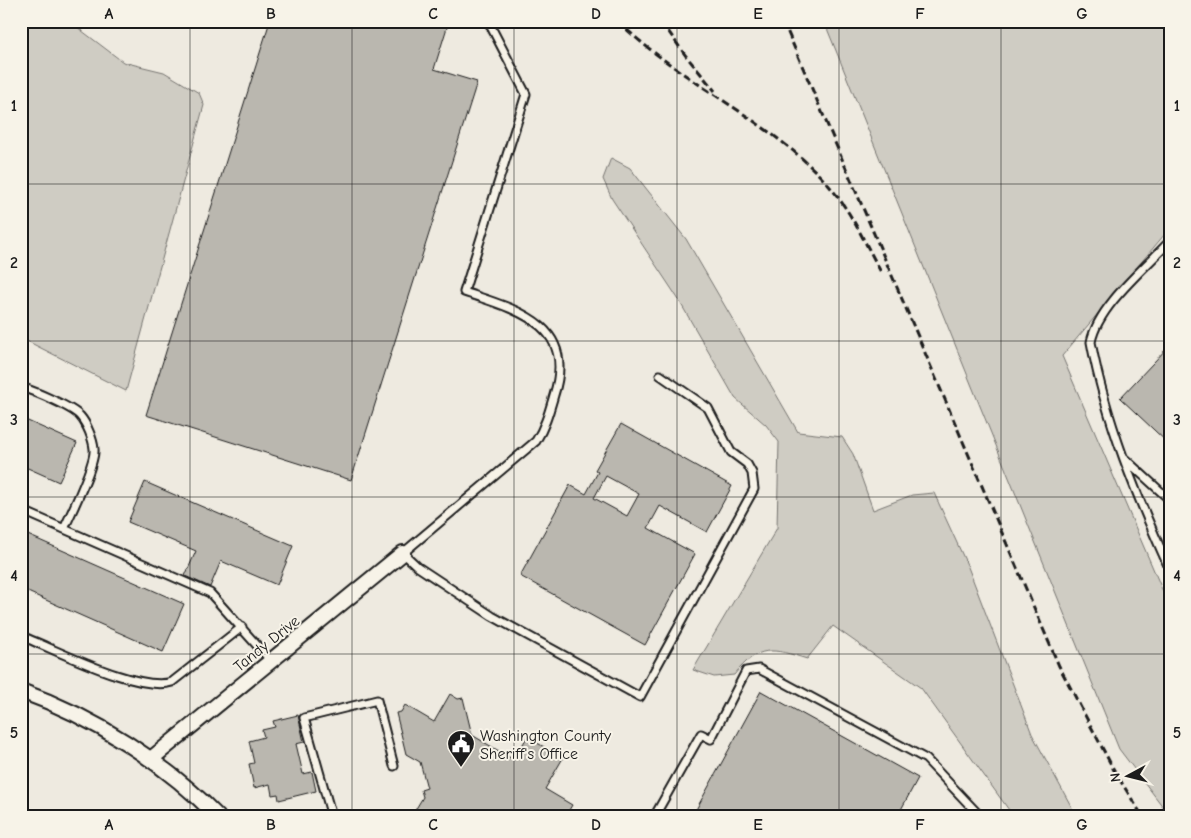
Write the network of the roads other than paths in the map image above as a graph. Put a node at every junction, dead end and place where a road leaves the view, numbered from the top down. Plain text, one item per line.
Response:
1 (488, 21) edge
2 (1170, 241) edge
3 (660, 375) dead end
4 (21, 387) edge
5 (1123, 457) junction
6 (1170, 500) edge
7 (21, 510) edge
8 (64, 528) junction
9 (403, 553) junction
10 (1170, 570) edge
11 (242, 627) junction
12 (21, 636) edge
13 (271, 661) junction
14 (21, 691) edge
15 (151, 758) junction
16 (394, 766) dead end
17 (218, 817) edge
18 (332, 817) edge
19 (654, 817) edge
20 (981, 817) edge

1 - 9 lane
2 - 5 lane
3 - 9 lane
4 - 8 lane
5 - 6 lane
5 - 10 lane
7 - 8 lane
8 - 11 lane
9 - 13 street, Tandy Drive
11 - 12 lane
11 - 13 lane
13 - 15 street, Tandy Drive
14 - 15 street
15 - 17 street
16 - 18 lane
19 - 20 lane

